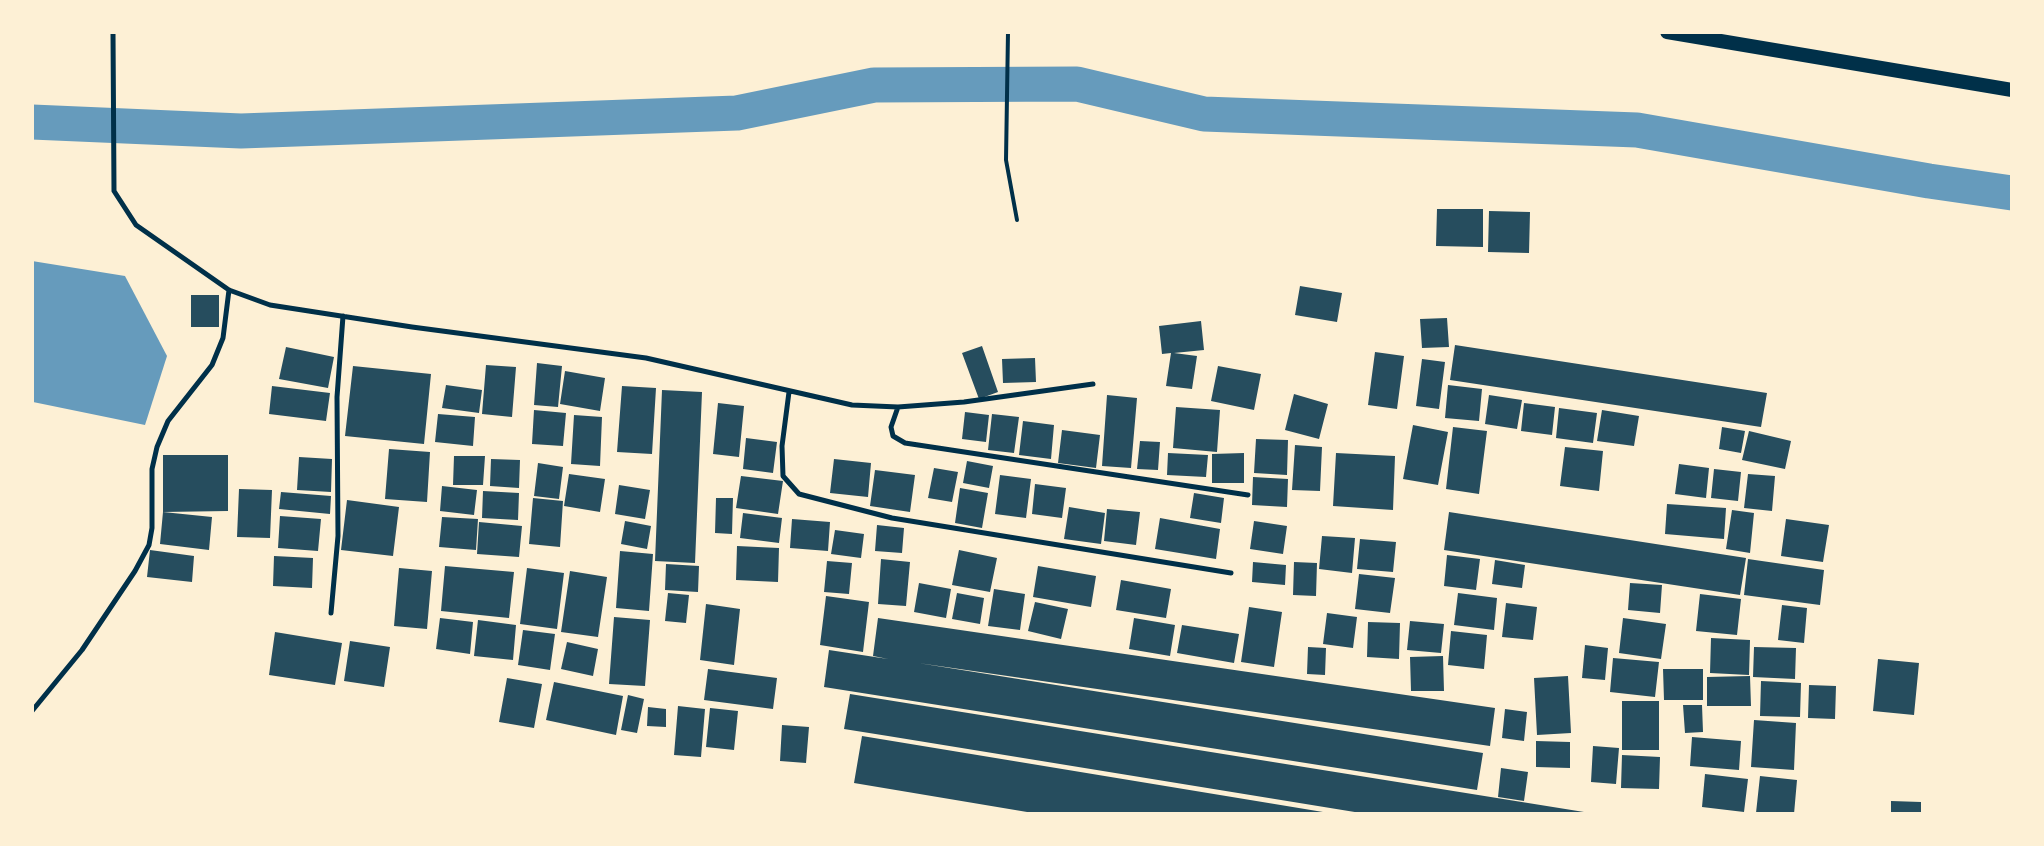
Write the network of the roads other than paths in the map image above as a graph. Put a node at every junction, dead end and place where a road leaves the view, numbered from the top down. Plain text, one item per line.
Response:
1 (113, 32) edge
2 (1008, 32) edge
3 (1667, 32) edge
4 (2012, 90) edge
5 (1017, 220) dead end
6 (228, 290) junction
7 (343, 316) junction
8 (1093, 384) dead end
9 (789, 392) junction
10 (898, 407) junction
11 (1248, 495) dead end
12 (1231, 573) dead end
13 (330, 613) dead end
14 (32, 711) edge

1 - 6 street
2 - 5 lane
3 - 4 highway
6 - 7 street
6 - 14 street
7 - 9 street
7 - 13 street
8 - 10 street
9 - 10 street
9 - 12 street
10 - 11 street

